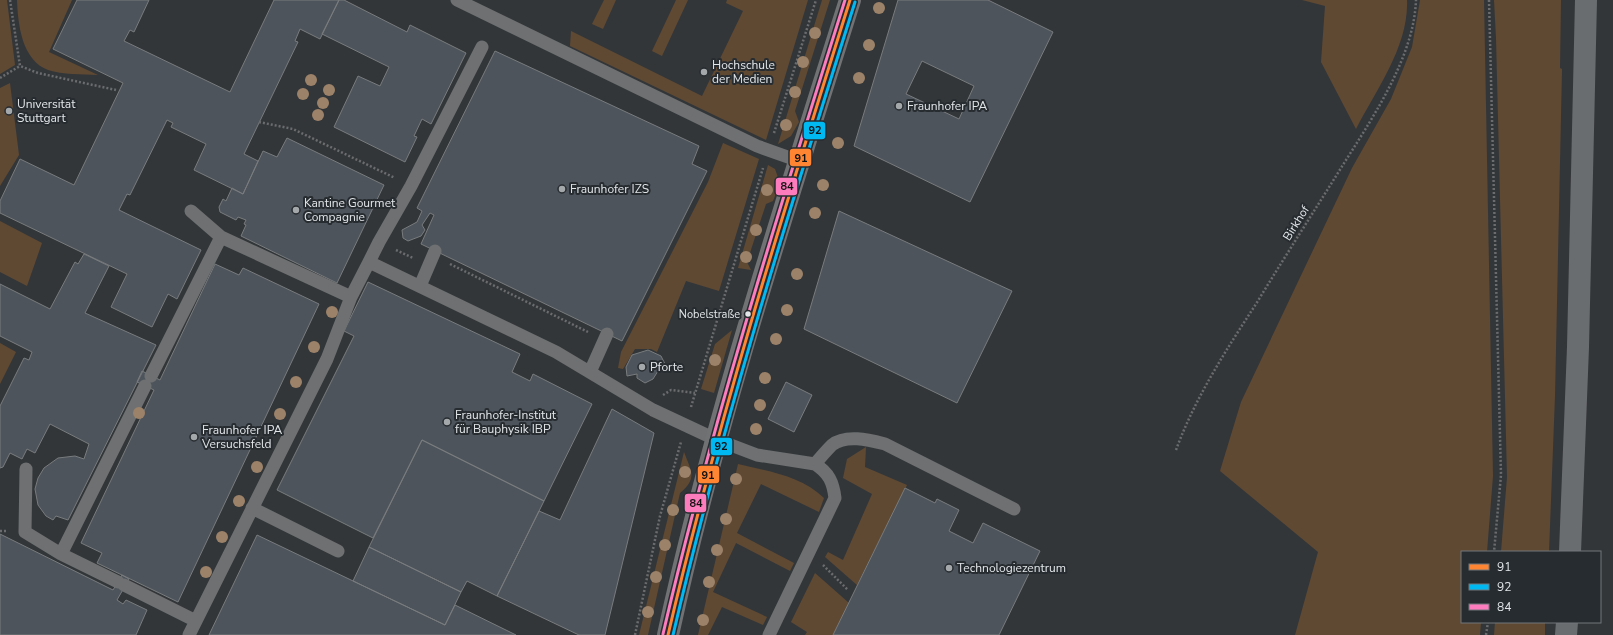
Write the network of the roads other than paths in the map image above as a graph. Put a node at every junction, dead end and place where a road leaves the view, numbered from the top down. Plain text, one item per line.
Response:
1 (850, 0) edge
2 (1586, 0) edge
3 (465, 2) edge
4 (482, 47) dead end
5 (799, 160) junction
6 (191, 211) dead end
7 (221, 237) junction
8 (435, 251) dead end
9 (369, 262) junction
10 (420, 286) junction
11 (351, 297) junction
12 (607, 334) dead end
13 (590, 372) junction
14 (715, 439) junction
15 (815, 464) junction
16 (26, 469) dead end
17 (252, 508) junction
18 (1014, 509) dead end
19 (338, 551) dead end
20 (1570, 551) edge
21 (61, 554) junction
22 (196, 621) junction
23 (1567, 623) edge
24 (189, 635) edge
25 (668, 635) edge
26 (769, 635) edge
27 (1566, 635) edge

1 - 5 street
2 - 20 highway
3 - 5 lane
4 - 9 lane
5 - 14 street
6 - 7 lane
7 - 11 lane
7 - 21 lane
8 - 10 lane
9 - 10 lane
9 - 11 lane
10 - 13 lane
11 - 17 lane
12 - 13 lane
13 - 14 lane
14 - 15 lane
14 - 25 street
15 - 18 lane
15 - 26 lane
16 - 21 lane
17 - 19 lane
17 - 22 lane
21 - 22 lane
22 - 24 lane
23 - 27 highway

